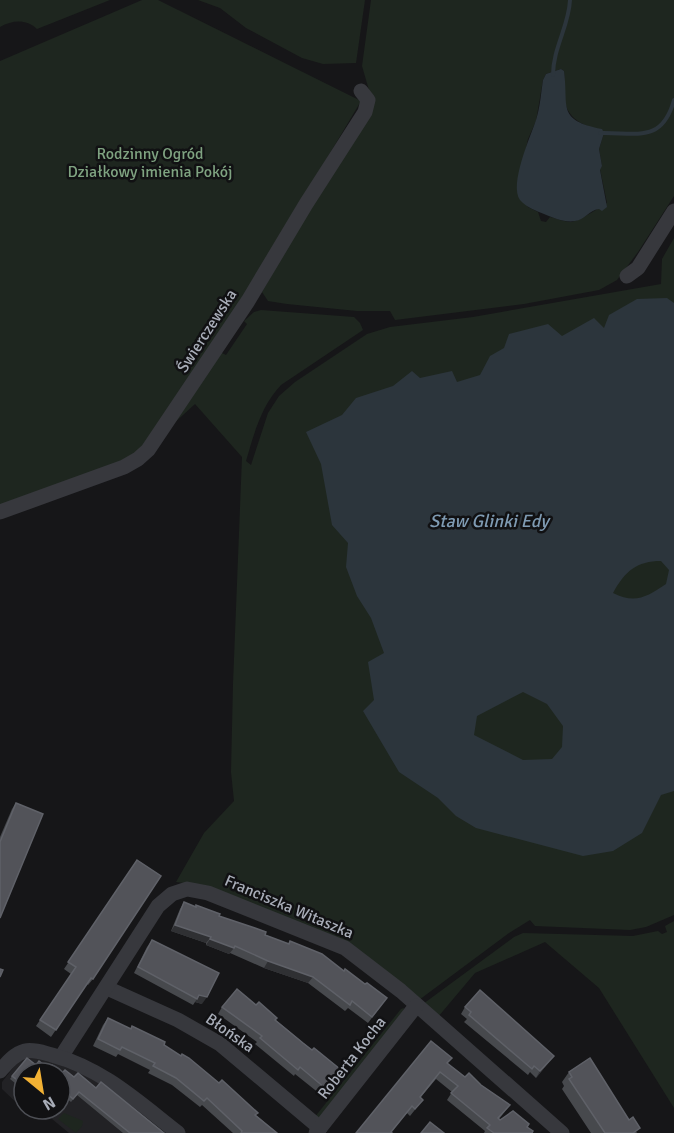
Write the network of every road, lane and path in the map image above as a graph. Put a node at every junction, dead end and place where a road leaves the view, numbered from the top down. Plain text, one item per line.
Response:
1 (361, 91) dead end
2 (674, 212) edge
3 (627, 276) dead end
4 (0, 512) edge
5 (106, 988) junction
6 (416, 1006) junction
7 (61, 1057) junction
8 (0, 1071) edge
9 (318, 1130) edge
10 (178, 1133) edge
11 (562, 1133) edge

1 - 4 street, Świerczewska
2 - 3 street
5 - 6 street, Franciszka Witaszka
5 - 7 street, Franciszka Witaszka
5 - 9 street, Błońska
6 - 9 street, Roberta Kocha
6 - 11 street, Franciszka Witaszka
7 - 8 street
7 - 10 street

